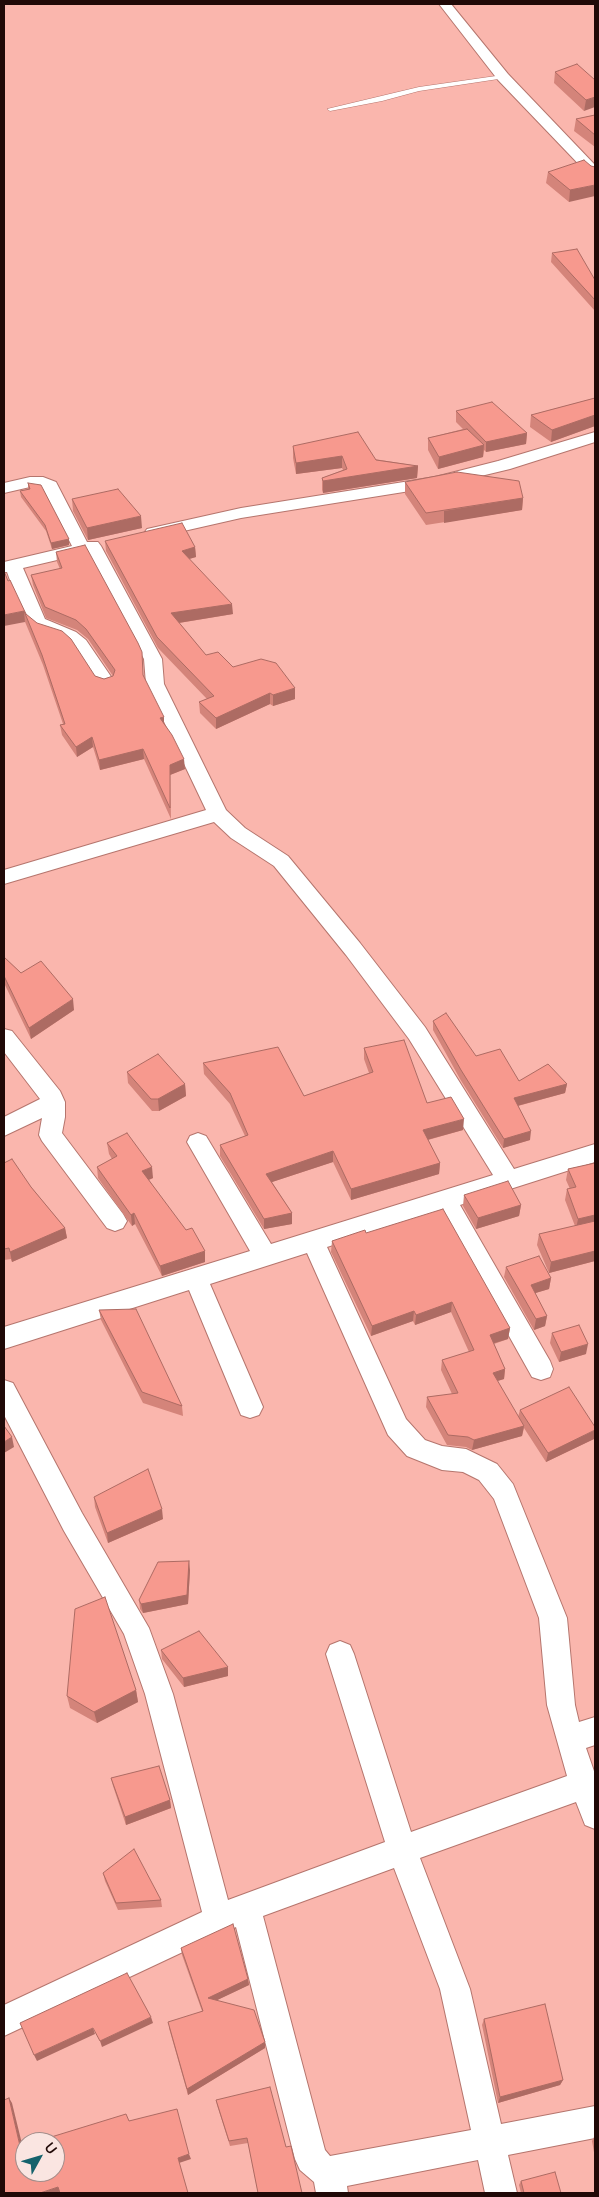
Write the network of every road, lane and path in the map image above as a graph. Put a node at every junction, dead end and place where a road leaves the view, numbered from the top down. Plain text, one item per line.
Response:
1 (444, 4) edge
2 (503, 77) junction
3 (330, 109) dead end
4 (595, 173) edge
5 (595, 437) edge
6 (4, 488) edge
7 (138, 536) edge
8 (95, 546) junction
9 (8, 566) edge
10 (105, 681) edge
11 (218, 814) junction
12 (4, 878) edge
13 (4, 1037) edge
14 (54, 1102) junction
15 (4, 1127) edge
16 (198, 1142) dead end
17 (595, 1153) edge
18 (508, 1180) junction
19 (445, 1200) junction
20 (114, 1221) dead end
21 (313, 1241) junction
22 (265, 1256) junction
23 (196, 1278) junction
24 (4, 1338) edge
25 (541, 1369) dead end
26 (4, 1391) edge
27 (250, 1406) dead end
28 (340, 1654) dead end
29 (583, 1735) edge
30 (584, 1784) junction
31 (595, 1814) edge
32 (402, 1849) junction
33 (232, 1913) junction
34 (4, 2021) edge
35 (595, 2122) edge
36 (490, 2142) junction
37 (330, 2182) edge
38 (501, 2193) edge

1 - 2 street
2 - 3 lane
2 - 4 street
5 - 7 street
6 - 8 street
8 - 9 street
8 - 11 street
9 - 10 street
11 - 12 street
11 - 18 street
13 - 14 street
14 - 15 street
14 - 20 street
16 - 22 street
17 - 18 street
18 - 19 street
19 - 21 street
19 - 25 street
21 - 22 street
21 - 29 street
22 - 23 street
23 - 24 street
23 - 27 street
26 - 33 street
28 - 32 street
29 - 30 street
30 - 31 street
30 - 32 street
32 - 33 street
32 - 36 street
33 - 34 street
33 - 37 street
35 - 36 street
36 - 37 street
36 - 38 street

